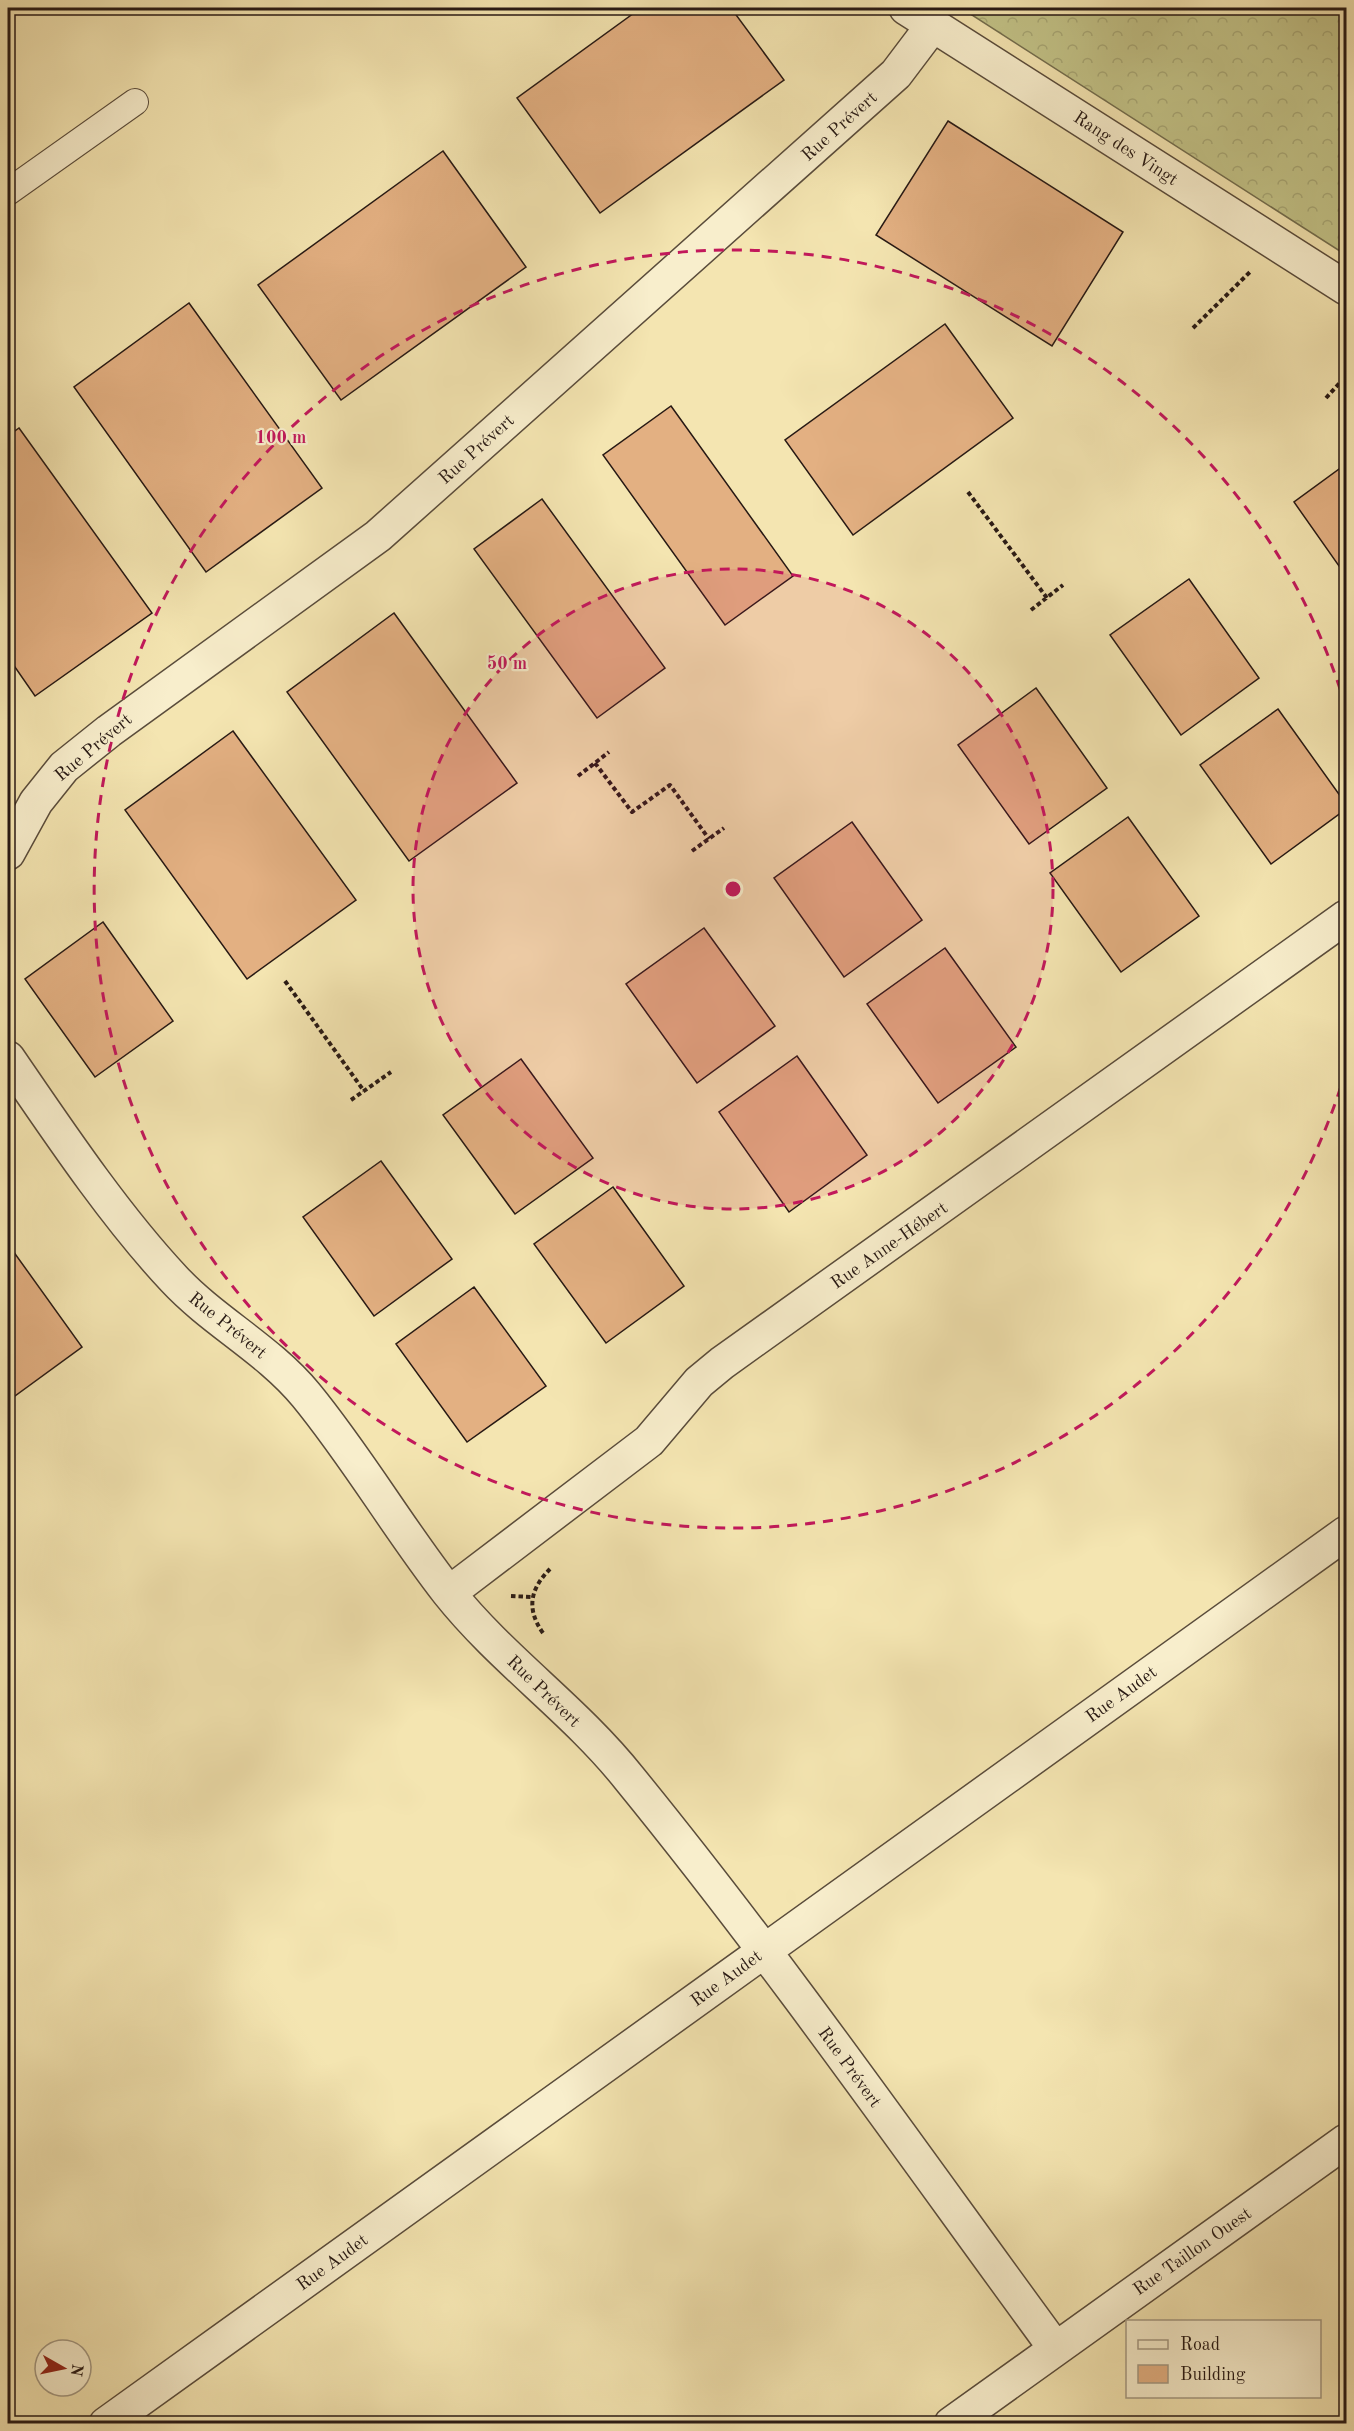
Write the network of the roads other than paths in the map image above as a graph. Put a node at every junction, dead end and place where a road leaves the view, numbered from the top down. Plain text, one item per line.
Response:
1 (919, 16) edge
2 (135, 102) dead end
3 (8, 192) edge
4 (1347, 288) edge
5 (8, 853) edge
6 (1347, 917) edge
7 (8, 1058) edge
8 (1347, 1533) edge
9 (449, 1593) junction
10 (765, 1951) junction
11 (1347, 2141) edge
12 (1055, 2348) junction
13 (106, 2424) edge
14 (951, 2424) edge

1 - 4 street, Rang des Vingt
1 - 5 street, Rue Prévert
2 - 3 lane
6 - 9 street, Rue Anne-Hébert
7 - 9 street, Rue Prévert
8 - 10 street, Rue Audet
9 - 10 street, Rue Prévert
10 - 12 street, Rue Prévert
10 - 13 street, Rue Audet
11 - 12 street, Rue Taillon Ouest
12 - 14 street, Rue Taillon Ouest

